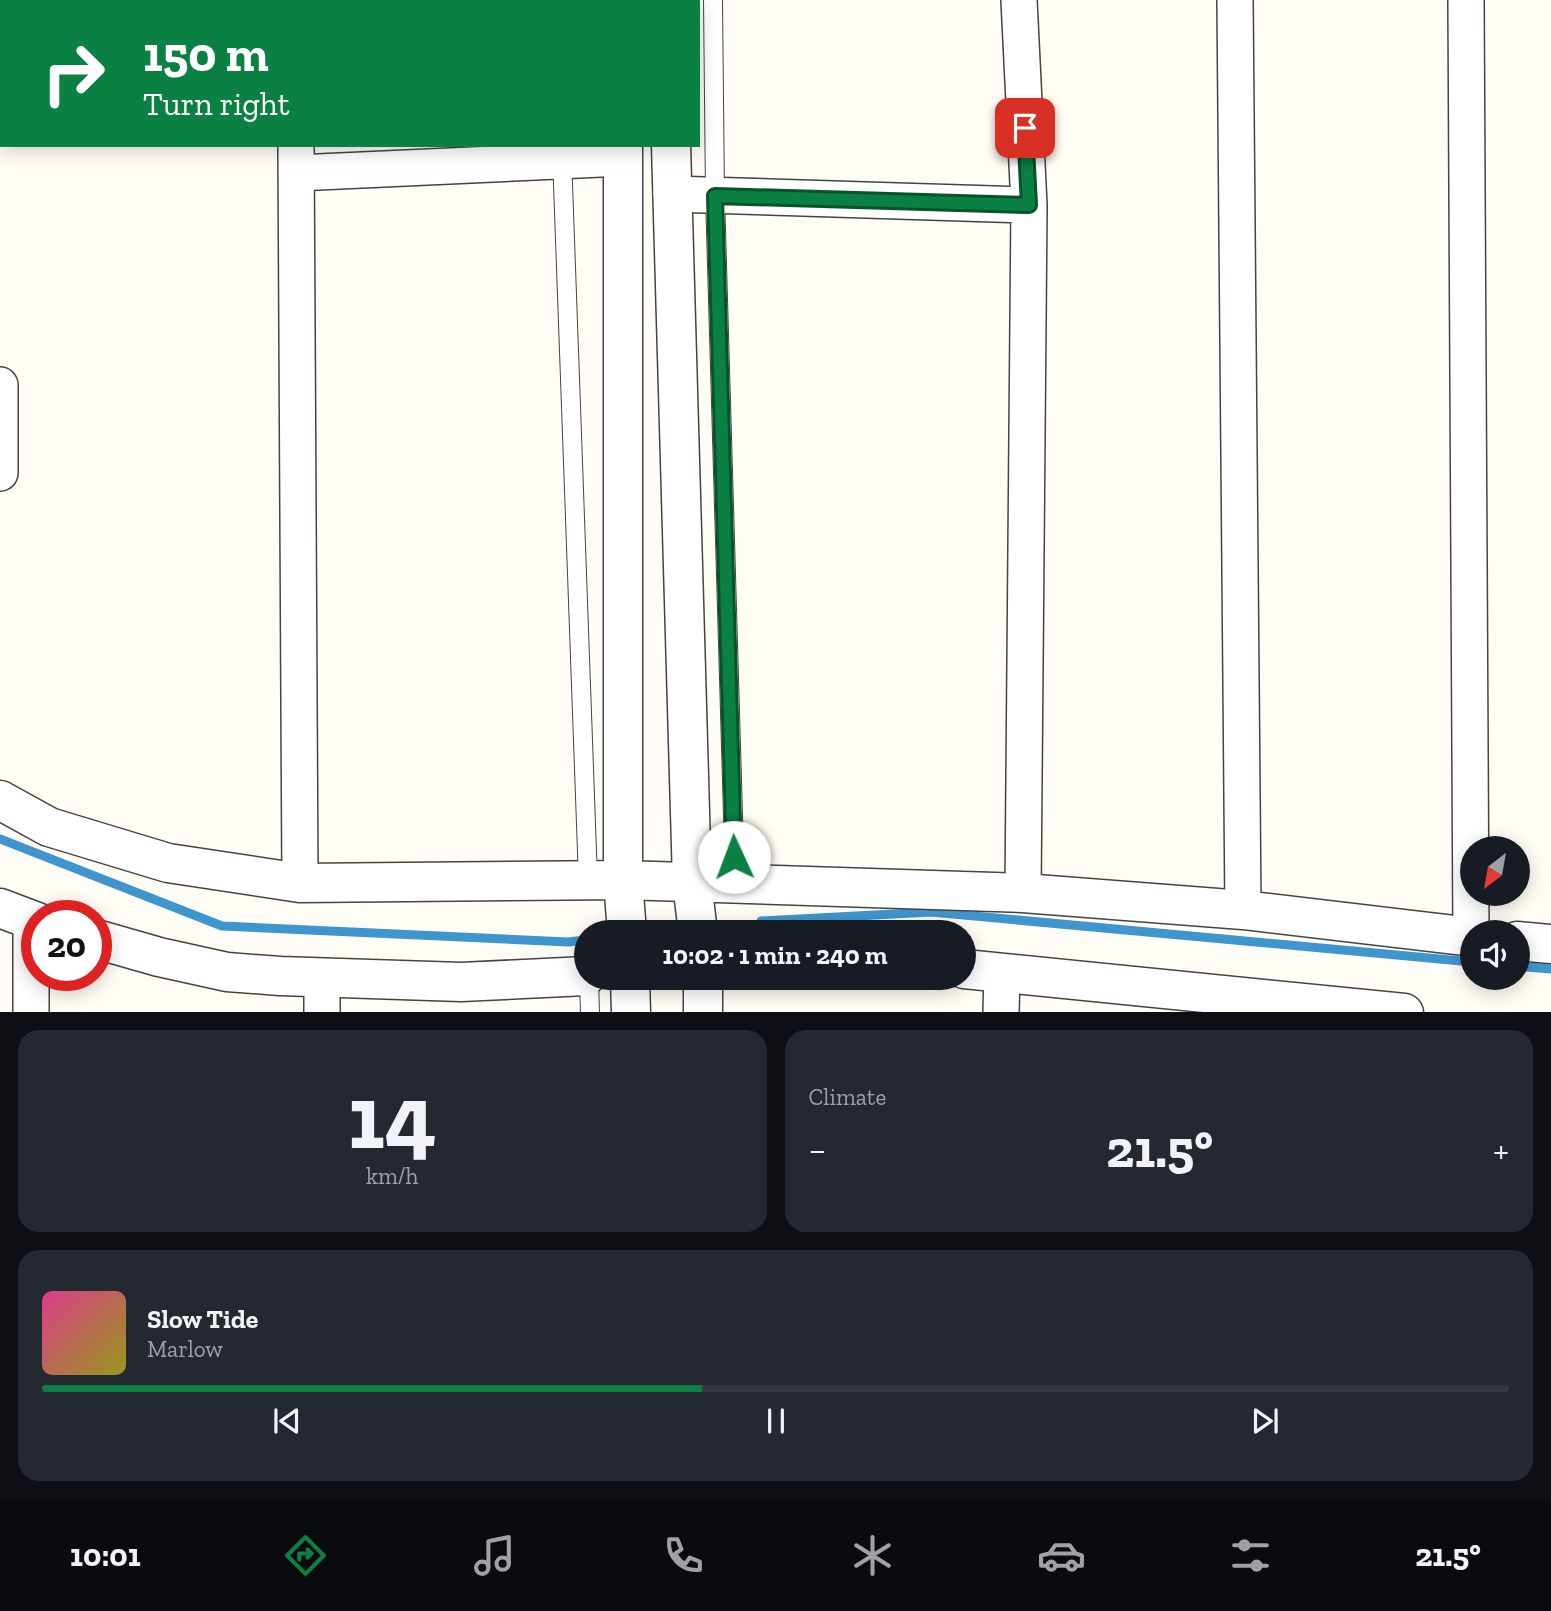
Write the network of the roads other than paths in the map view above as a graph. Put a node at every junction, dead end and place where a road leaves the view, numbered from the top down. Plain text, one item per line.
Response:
1 (713, 0) edge
2 (1019, 0) edge
3 (1235, 0) edge
4 (1466, 0) edge
5 (671, 147) edge
6 (623, 152) edge
7 (562, 153) edge
8 (296, 159) edge
9 (671, 194) junction
10 (715, 196) junction
11 (1029, 205) junction
12 (0, 385) edge
13 (1, 461) edge
14 (0, 800) edge
15 (606, 880) junction
16 (692, 882) junction
17 (300, 883) junction
18 (735, 884) junction
19 (1023, 893) junction
20 (1243, 910) junction
21 (622, 920) edge
22 (696, 920) edge
23 (1471, 920) edge
24 (1460, 936) edge
25 (1530, 942) edge
26 (112, 944) edge
27 (1551, 944) edge
28 (976, 970) edge
29 (1002, 973) junction
30 (574, 978) edge
31 (588, 990) edge
32 (630, 990) edge
33 (703, 990) edge
34 (29, 991) edge
35 (322, 996) edge
36 (1182, 1002) edge
37 (31, 1012) edge
38 (590, 1012) edge
39 (631, 1012) edge
40 (703, 1012) edge
41 (1001, 1012) edge
42 (1384, 1012) edge

1 - 10 lane
2 - 11 street
3 - 20 street
4 - 23 street
5 - 9 street
6 - 7 street
6 - 15 street
7 - 8 street
7 - 15 lane
8 - 17 street
9 - 10 street
9 - 16 street
10 - 11 street
10 - 18 lane
11 - 19 street
12 - 13 street
14 - 17 street
15 - 16 street
15 - 17 street
15 - 21 street
16 - 18 street
16 - 22 street
18 - 19 street
19 - 20 street
20 - 24 street
25 - 27 street
26 - 35 street
28 - 29 street
29 - 36 street
29 - 41 street
30 - 35 street
31 - 38 lane
32 - 39 street
33 - 40 street
34 - 37 street
36 - 42 street

